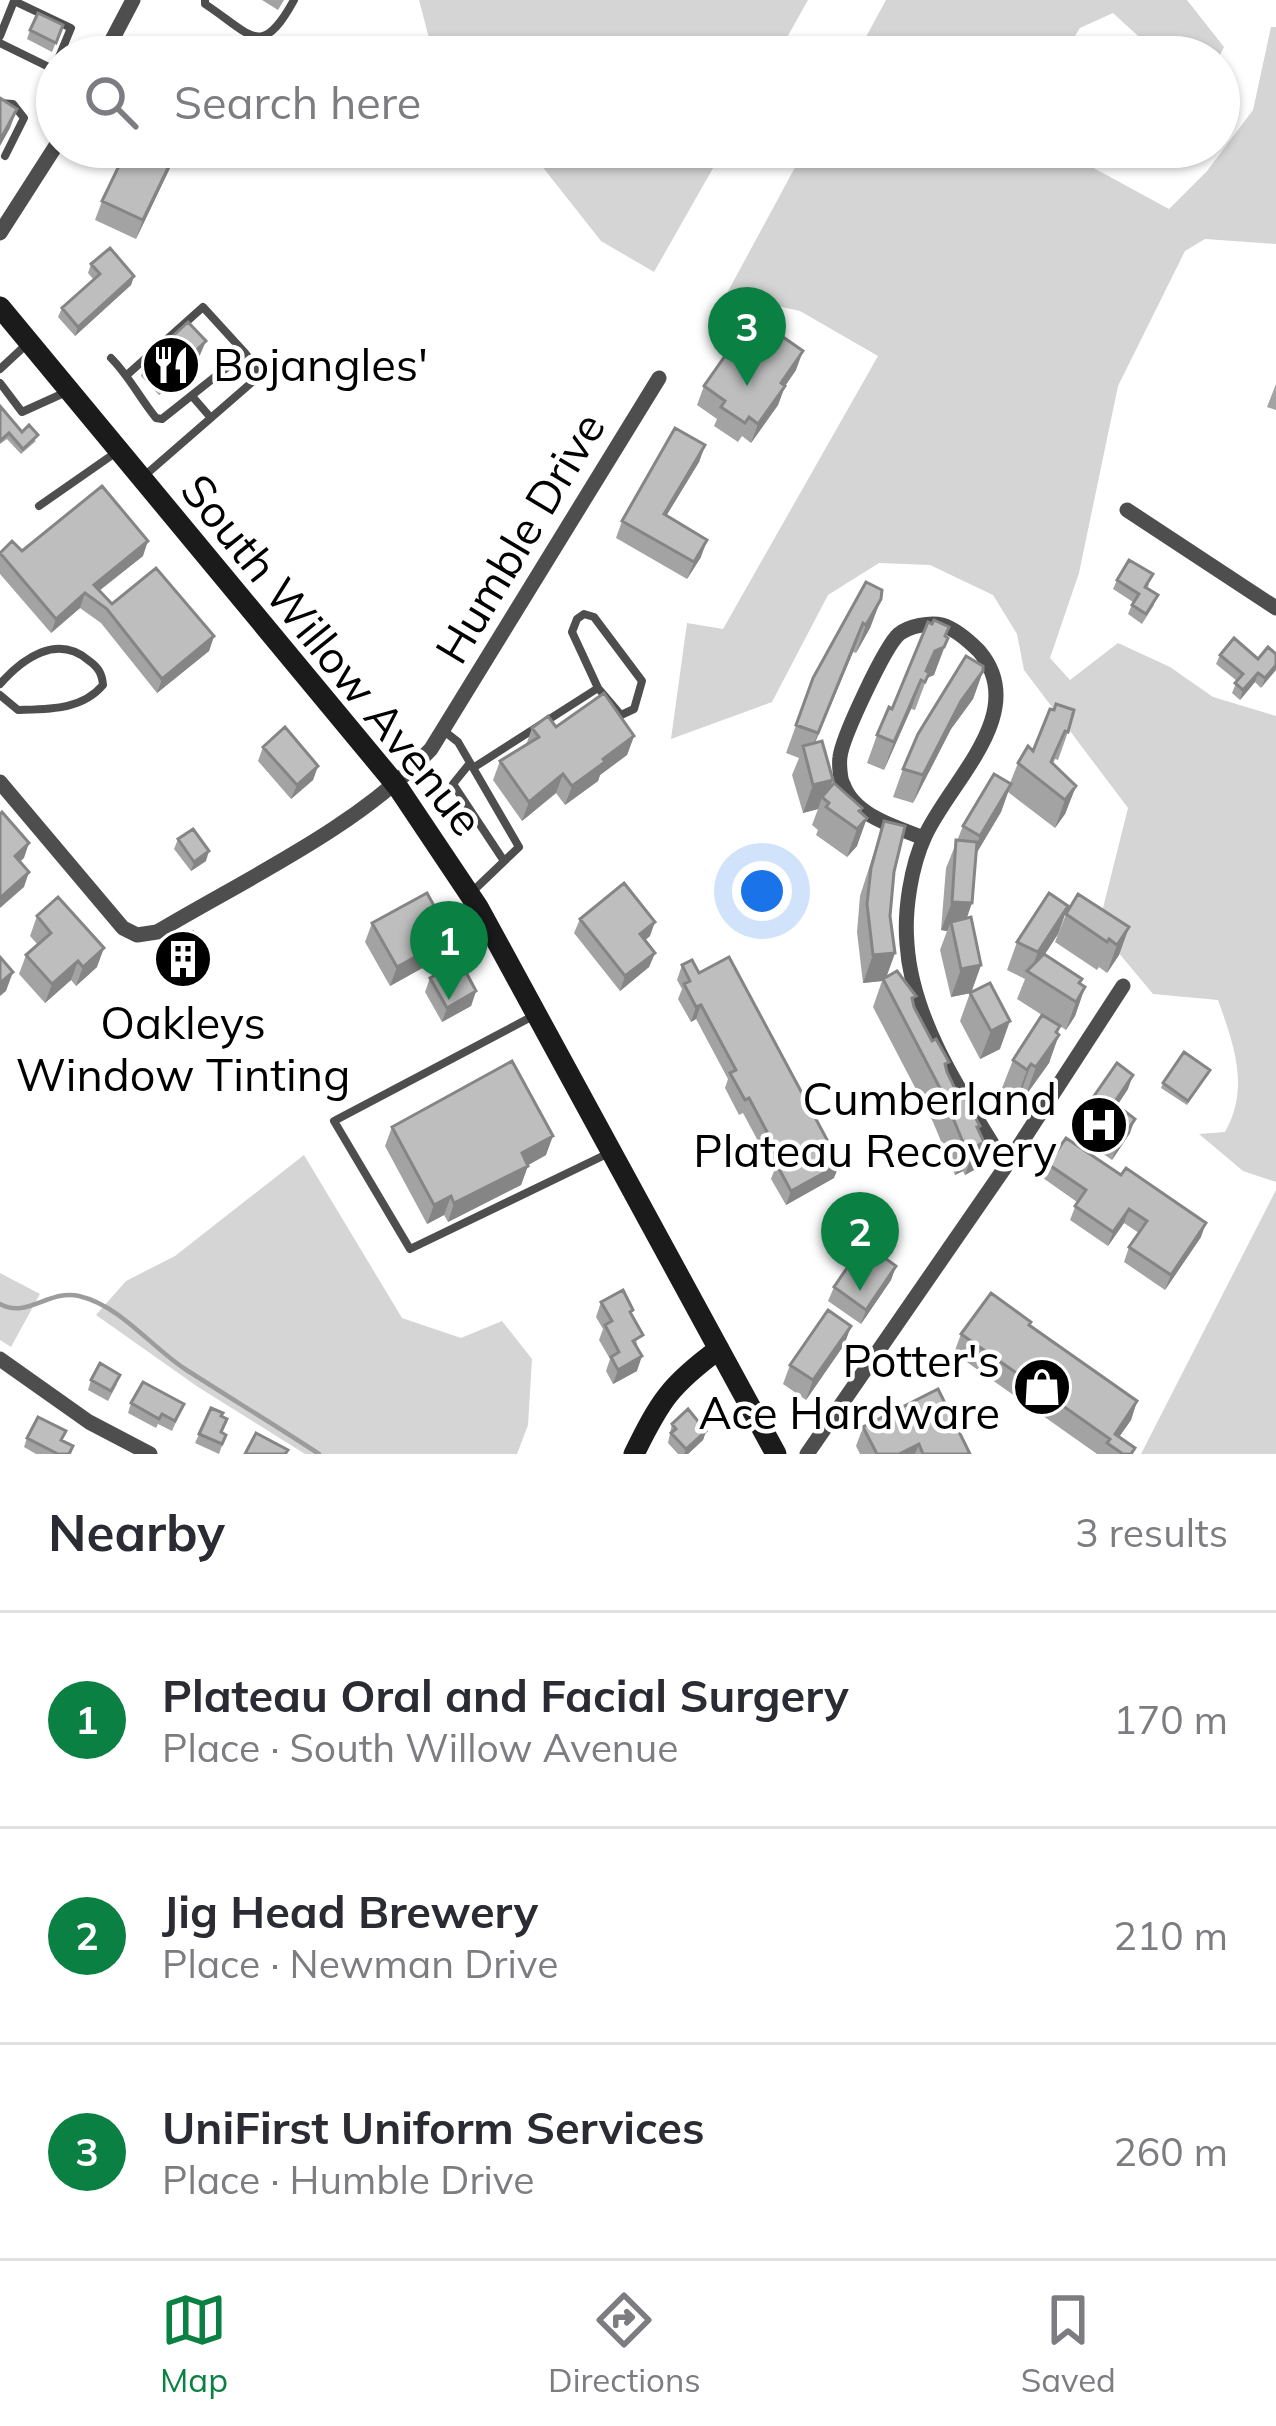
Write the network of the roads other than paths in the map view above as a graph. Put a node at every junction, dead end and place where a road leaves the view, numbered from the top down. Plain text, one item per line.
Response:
1 (133, 0) edge
2 (205, 0) edge
3 (294, 0) edge
4 (12, 1) edge
5 (28, 3) edge
6 (68, 36) edge
7 (115, 36) edge
8 (254, 36) edge
9 (270, 36) edge
10 (0, 40) edge
11 (36, 56) edge
12 (0, 103) edge
13 (5, 156) dead end
14 (41, 168) edge
15 (0, 232) edge
16 (0, 307) edge
17 (0, 327) edge
18 (26, 338) junction
19 (245, 352) junction
20 (111, 358) dead end
21 (0, 368) edge
22 (128, 374) junction
23 (659, 378) dead end
24 (0, 383) edge
25 (70, 390) junction
26 (192, 396) junction
27 (212, 418) junction
28 (119, 450) junction
29 (142, 478) junction
30 (39, 506) dead end
31 (1126, 510) dead end
32 (1276, 608) edge
33 (0, 684) edge
34 (598, 688) junction
35 (0, 695) edge
36 (444, 731) junction
37 (472, 766) junction
38 (0, 782) edge
39 (397, 786) junction
40 (924, 838) junction
41 (504, 861) junction
42 (471, 894) junction
43 (1123, 986) dead end
44 (536, 1014) junction
45 (613, 1151) junction
46 (1006, 1166) junction
47 (719, 1349) junction
48 (0, 1359) edge
49 (150, 1454) edge
50 (634, 1454) edge
51 (776, 1454) edge
52 (807, 1454) edge

1 - 7 street
2 - 8 lane
3 - 9 lane
4 - 5 lane
4 - 10 lane
5 - 6 lane
10 - 11 lane
12 - 13 lane
14 - 15 street
16 - 18 main road, South Willow Avenue
17 - 18 main road
18 - 21 lane
18 - 25 main road, South Willow Avenue
19 - 22 lane
19 - 26 lane
19 - 27 lane
20 - 22 lane
22 - 26 lane
23 - 36 street, Humble Drive
24 - 25 lane
25 - 28 main road, South Willow Avenue
26 - 27 lane
27 - 29 lane
28 - 29 main road, South Willow Avenue
28 - 30 lane
29 - 39 main road, South Willow Avenue
31 - 32 street
33 - 35 lane
34 - 34 lane
34 - 37 lane
36 - 37 lane
36 - 39 street, Humble Drive
37 - 41 lane
37 - 41 lane
38 - 39 street, Humble Drive
39 - 42 main road, South Willow Avenue
40 - 40 street
40 - 46 street
41 - 42 lane
42 - 44 main road, South Willow Avenue
43 - 46 street
44 - 45 main road, South Willow Avenue
44 - 45 lane
45 - 47 main road, South Willow Avenue
46 - 52 street
47 - 50 main road
47 - 51 main road, South Willow Avenue
48 - 49 street

